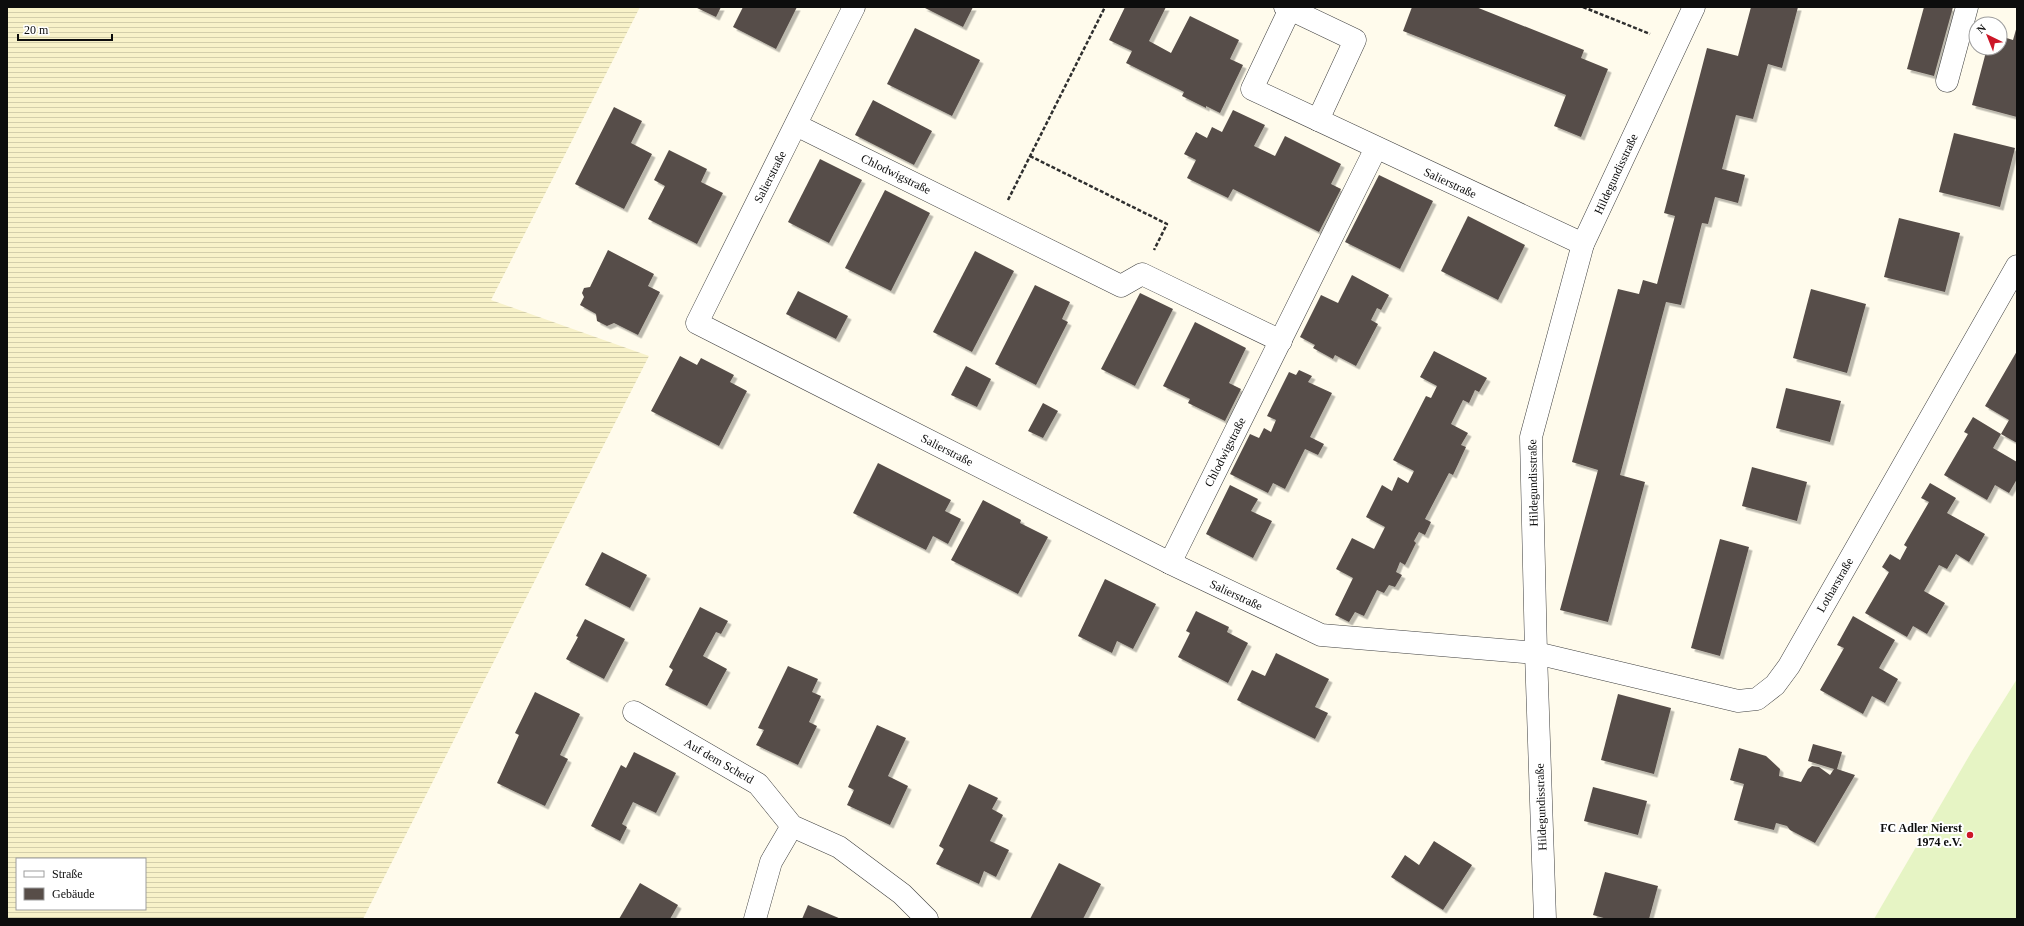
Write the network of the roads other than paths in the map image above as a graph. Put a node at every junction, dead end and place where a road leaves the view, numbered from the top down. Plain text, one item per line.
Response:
1 (854, 7) edge
2 (1694, 7) edge
3 (1967, 7) edge
4 (1287, 8) edge
5 (1947, 81) dead end
6 (1318, 120) junction
7 (796, 125) junction
8 (1376, 148) junction
9 (1583, 244) junction
10 (2017, 266) edge
11 (1281, 341) junction
12 (1170, 563) junction
13 (1536, 653) junction
14 (634, 712) dead end
15 (792, 826) junction
16 (755, 919) edge
17 (927, 919) edge
18 (1545, 919) edge

1 - 7 street, Salierstraße
2 - 9 street, Hildegundisstraße
3 - 5 street
4 - 6 street, Salierstraße
4 - 6 street, Salierstraße
6 - 8 street, Salierstraße
7 - 11 street, Chlodwigstraße
7 - 12 street, Salierstraße
8 - 9 street, Salierstraße
8 - 11 street, Chlodwigstraße
9 - 13 street, Hildegundisstraße
10 - 13 street, Lotharstraße
11 - 12 street, Chlodwigstraße
12 - 13 street, Salierstraße
13 - 18 street, Hildegundisstraße
14 - 15 street, Auf dem Scheid
15 - 16 street
15 - 17 street, Auf dem Scheid

